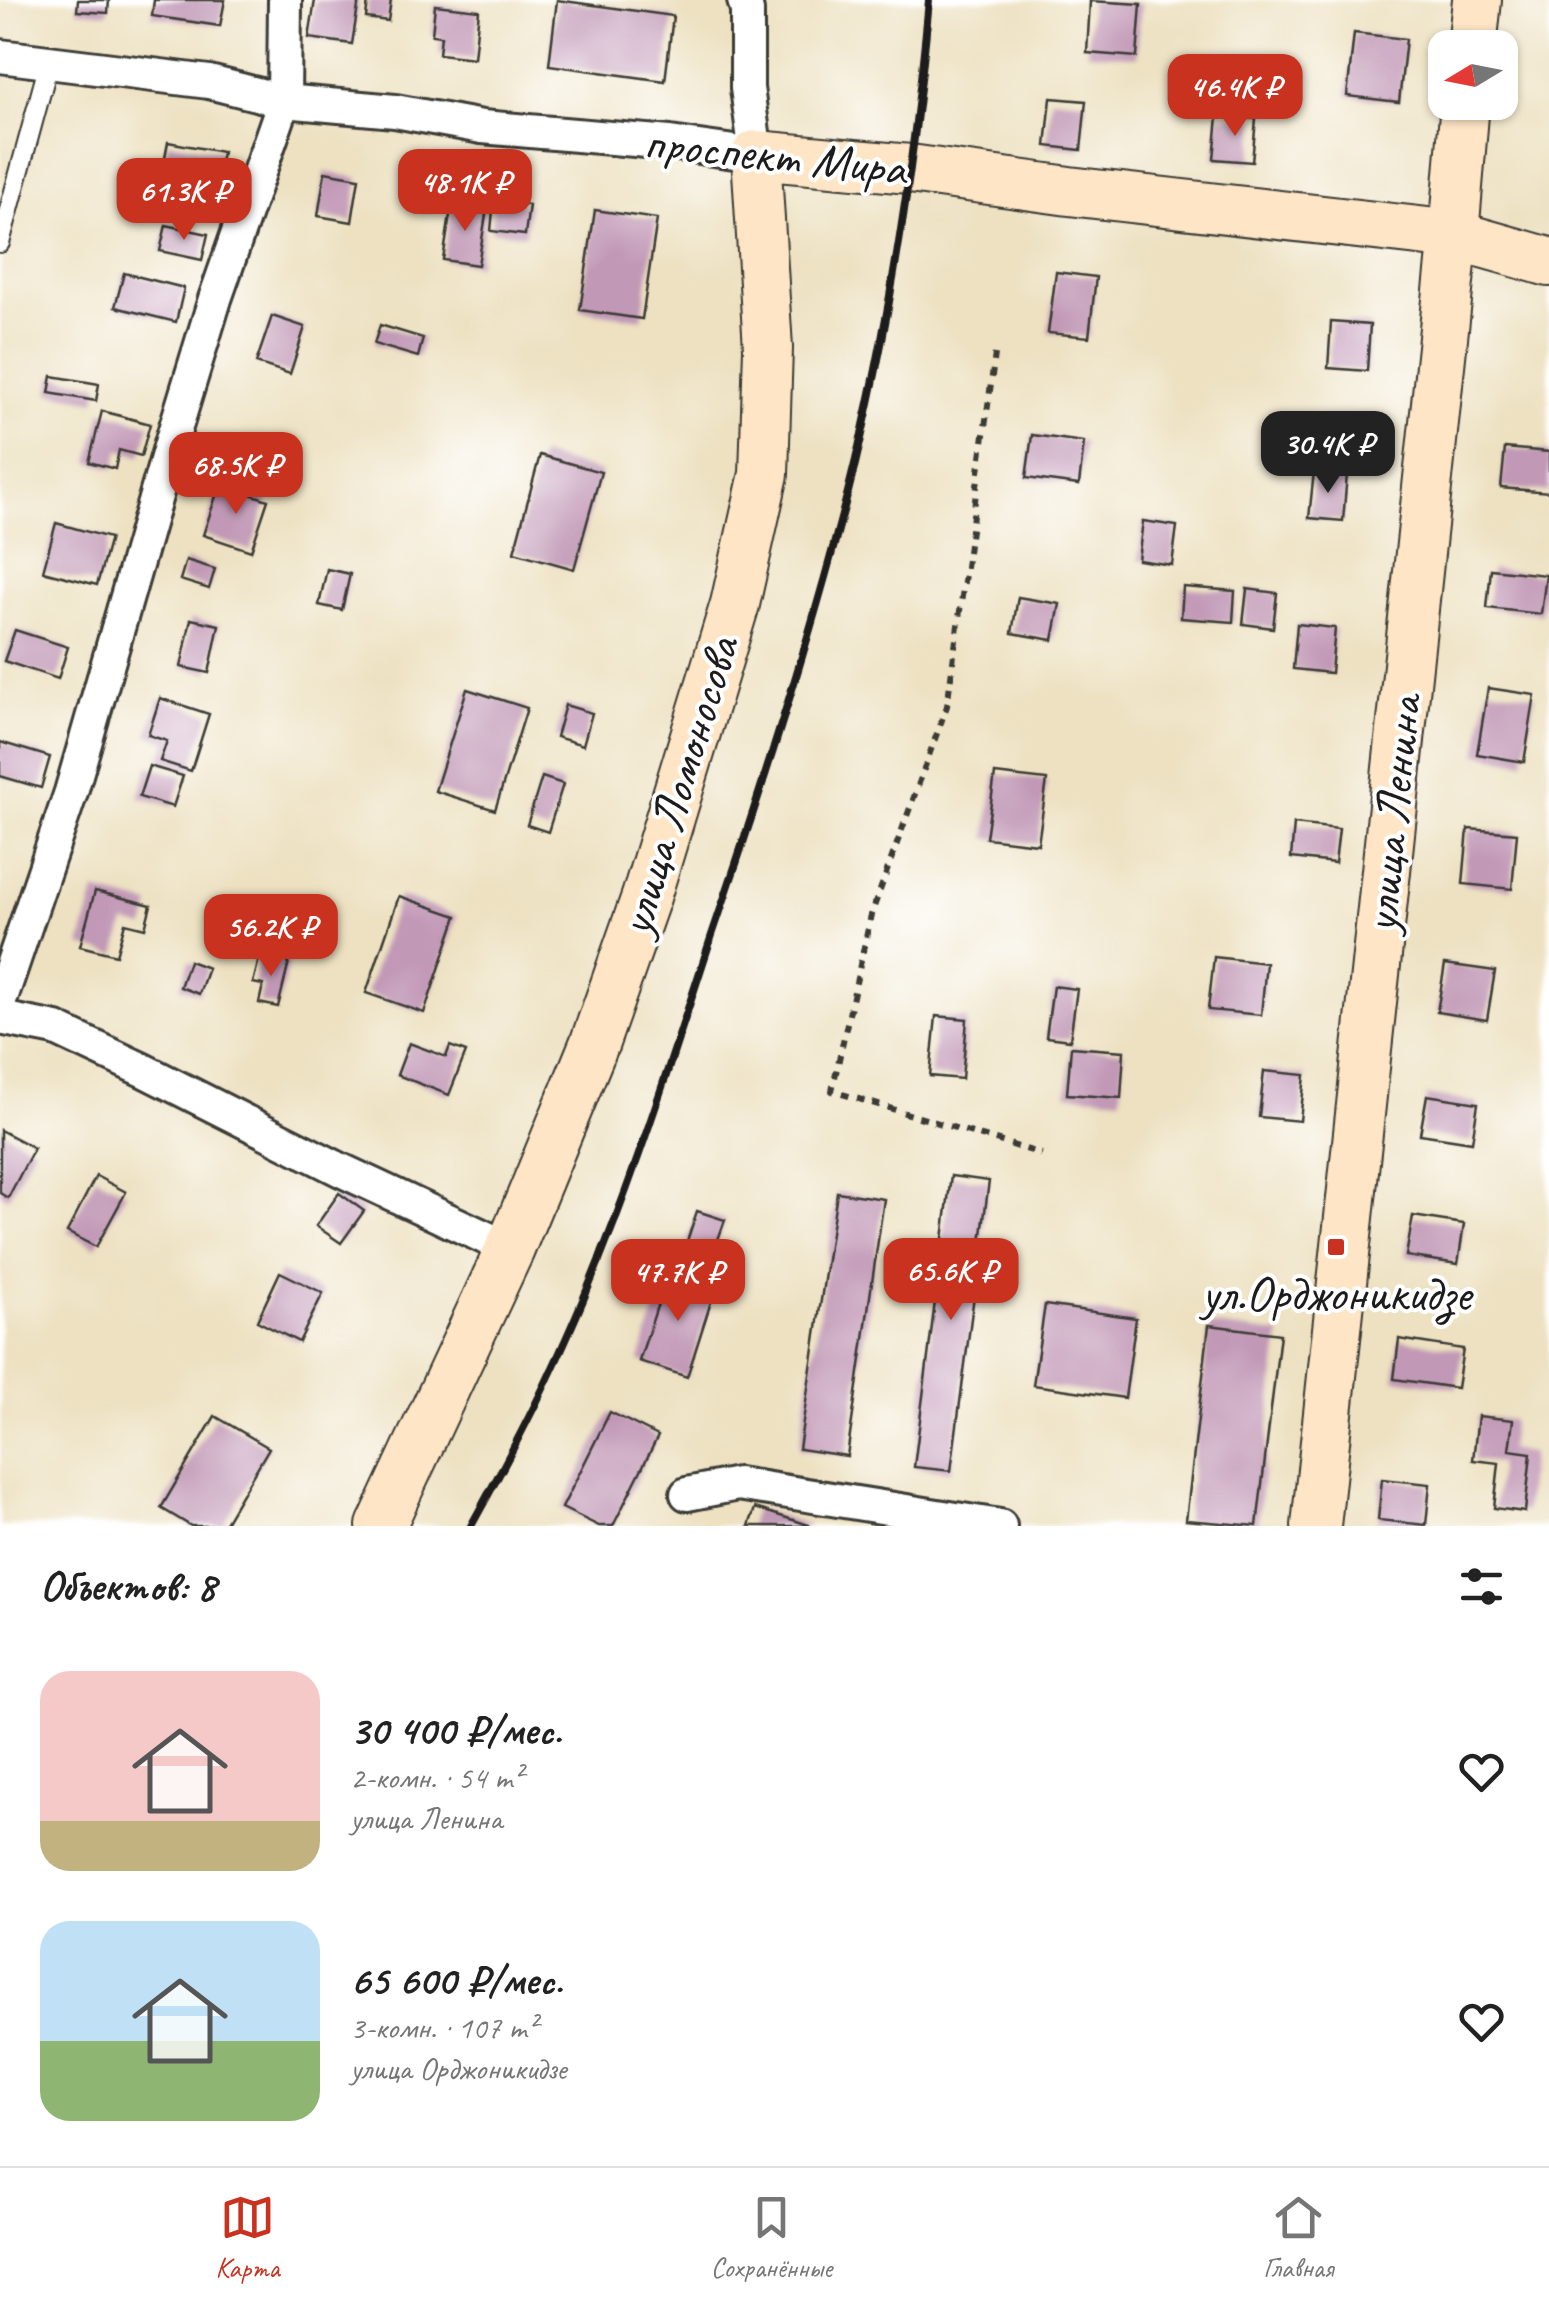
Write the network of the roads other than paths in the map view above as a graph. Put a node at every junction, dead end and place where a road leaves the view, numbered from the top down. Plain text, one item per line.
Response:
1 (286, 0) edge
2 (744, 0) edge
3 (1478, 0) edge
4 (1474, 30) edge
5 (0, 56) edge
6 (49, 63) junction
7 (284, 101) junction
8 (1464, 120) edge
9 (756, 155) junction
10 (1454, 236) junction
11 (0, 242) edge
12 (1549, 262) edge
13 (0, 1001) edge
14 (0, 1018) edge
15 (510, 1249) junction
16 (688, 1494) dead end
17 (862, 1515) edge
18 (381, 1526) edge
19 (1000, 1526) edge
20 (1316, 1526) edge

1 - 7 street
2 - 9 street, улица Ломоносова
3 - 4 street
5 - 6 street, проспект Мира
6 - 7 street, проспект Мира
6 - 11 lane
7 - 9 street, проспект Мира
7 - 13 street
8 - 10 street, улица Ленина
9 - 10 street, проспект Мира
9 - 15 street, улица Ломоносова
10 - 12 street, проспект Мира
10 - 20 street, улица Ленина
14 - 15 street
15 - 18 street, улица Ломоносова
16 - 17 street
17 - 19 street

